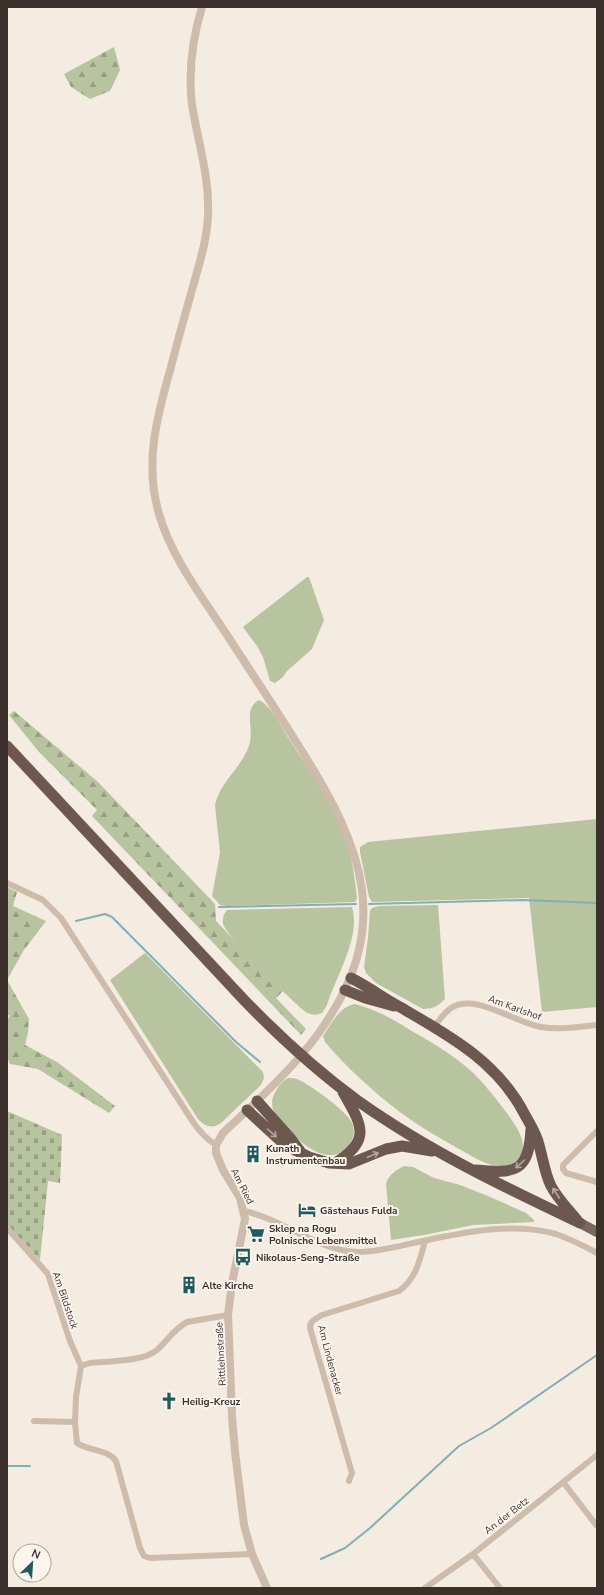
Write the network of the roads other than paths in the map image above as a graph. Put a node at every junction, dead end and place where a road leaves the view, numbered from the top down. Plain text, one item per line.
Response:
1 (202, 7) edge
2 (7, 746) edge
3 (7, 883) edge
4 (350, 978) junction
5 (345, 990) junction
6 (399, 1006) junction
7 (597, 1025) edge
8 (434, 1026) junction
9 (341, 1088) junction
10 (257, 1101) junction
11 (247, 1110) junction
12 (531, 1128) junction
13 (596, 1132) edge
14 (216, 1145) junction
15 (300, 1152) junction
16 (439, 1152) junction
17 (336, 1163) junction
18 (470, 1169) junction
19 (597, 1182) edge
20 (244, 1211) junction
21 (580, 1224) junction
22 (7, 1228) edge
23 (597, 1232) edge
24 (425, 1241) junction
25 (597, 1253) edge
26 (228, 1315) junction
27 (81, 1366) junction
28 (34, 1421) dead end
29 (75, 1422) junction
30 (597, 1455) edge
31 (349, 1481) dead end
32 (563, 1482) junction
33 (597, 1526) edge
34 (252, 1554) junction
35 (473, 1554) junction
36 (267, 1588) edge
37 (425, 1588) edge
38 (500, 1588) edge

1 - 4 street
2 - 9 highway
3 - 14 street
4 - 5 street
4 - 6 highway
5 - 6 highway
5 - 10 street
6 - 8 highway
7 - 8 street, Am Karlshof
8 - 12 highway
9 - 16 highway
9 - 17 highway
10 - 11 street
10 - 15 highway
11 - 14 street
11 -> 15 highway
12 -> 18 highway
21 -> 12 highway
13 - 19 street
14 - 20 street, Am Ried
15 - 17 highway
17 -> 16 highway
16 - 18 highway
18 - 21 highway
20 - 24 street, Am Ried
20 - 26 street, Rittlehnstraße
21 - 23 main road
22 - 27 street, Am Bildstock
24 - 25 street, Am Ried
24 - 31 street, Am Lindenacker
26 - 27 street
26 - 34 street, Rittlehnstraße
27 - 29 street
28 - 29 street
29 - 34 street
30 - 32 street, An der Betz
32 - 33 street
32 - 35 street, An der Betz
34 - 36 street, Rittlehnstraße
35 - 37 street, An der Betz
35 - 38 street

